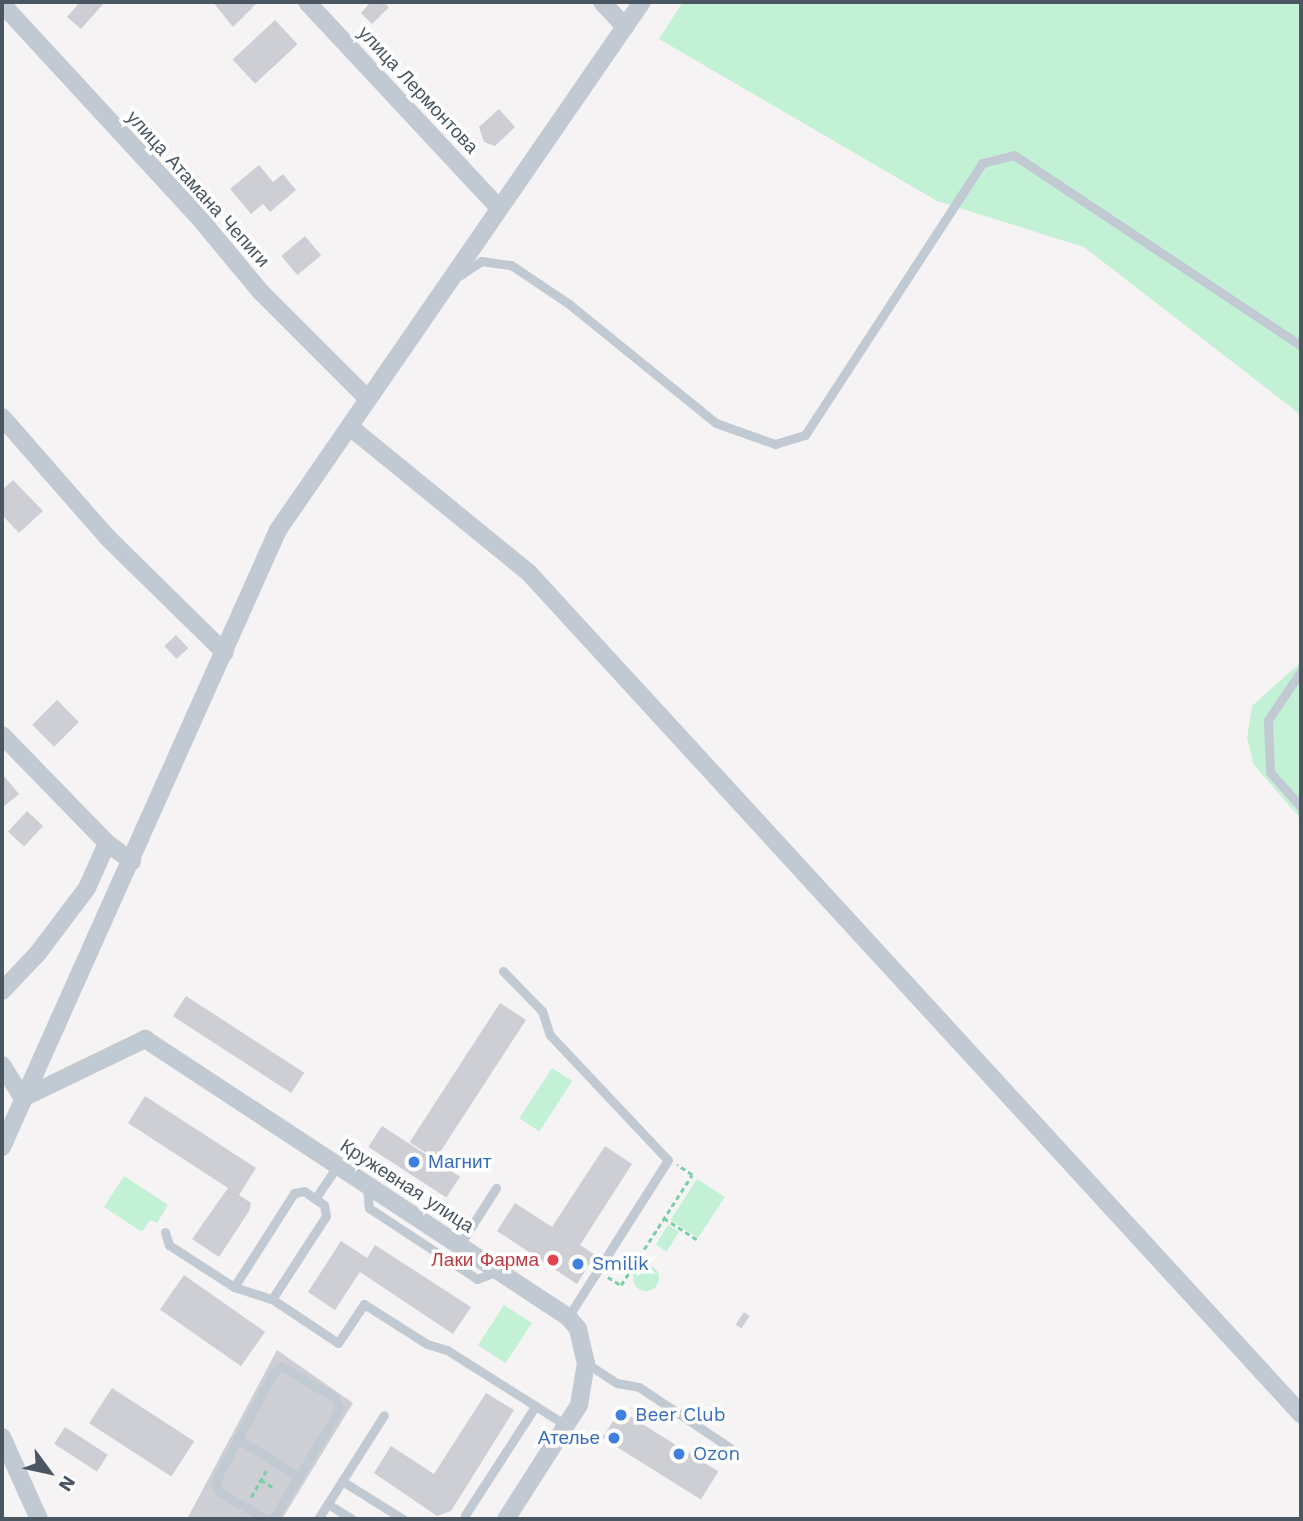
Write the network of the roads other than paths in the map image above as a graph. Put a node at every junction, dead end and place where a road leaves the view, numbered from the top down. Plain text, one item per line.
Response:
1 (307, 2) edge
2 (602, 2) edge
3 (642, 2) edge
4 (2, 4) edge
5 (625, 27) junction
6 (498, 207) junction
7 (446, 285) junction
8 (1301, 346) edge
9 (367, 398) junction
10 (2, 417) edge
11 (350, 427) junction
12 (225, 653) junction
13 (1301, 671) edge
14 (2, 735) edge
15 (1301, 807) edge
16 (107, 843) junction
17 (132, 861) junction
18 (503, 971) dead end
19 (2, 991) edge
20 (2, 1065) edge
21 (23, 1098) junction
22 (2, 1147) edge
23 (337, 1166) junction
24 (367, 1185) junction
25 (495, 1188) dead end
26 (315, 1199) junction
27 (164, 1232) dead end
28 (459, 1246) junction
29 (498, 1271) junction
30 (234, 1287) junction
31 (272, 1299) junction
32 (568, 1317) junction
33 (586, 1363) junction
34 (536, 1407) junction
35 (1301, 1414) edge
36 (384, 1415) dead end
37 (567, 1426) junction
38 (2, 1437) edge
39 (238, 1439) junction
40 (736, 1452) dead end
41 (299, 1477) junction
42 (342, 1481) junction
43 (328, 1504) junction
44 (466, 1515) dead end
45 (39, 1519) edge
46 (265, 1519) edge
47 (273, 1519) edge
48 (318, 1519) edge
49 (352, 1519) edge
50 (403, 1519) edge
51 (506, 1519) edge

1 - 6 street, улица Лермонтова
2 - 5 street
3 - 5 street
4 - 9 street, улица Атамана Чепиги
5 - 6 street
6 - 7 street
7 - 8 lane
7 - 9 street
9 - 11 street
10 - 12 street
11 - 12 street
11 - 35 street
12 - 17 street
13 - 15 lane
14 - 16 street
16 - 17 street
16 - 19 street
17 - 21 street
18 - 32 lane
20 - 21 street
21 - 22 street
21 - 23 street, Кружевная улица
23 - 24 street, Кружевная улица
23 - 26 lane
24 - 28 street, Кружевная улица
24 - 29 lane
25 - 28 lane
26 - 30 lane
26 - 31 lane
27 - 30 lane
28 - 29 street, Кружевная улица
29 - 32 street, Кружевная улица
30 - 31 lane
31 - 34 lane
32 - 33 street
33 - 37 street
33 - 40 lane
34 - 37 lane
34 - 44 lane
36 - 42 lane
37 - 51 street
38 - 45 street
39 - 41 lane
39 - 41 lane
39 - 46 lane
41 - 47 lane
42 - 43 lane
42 - 50 lane
43 - 48 lane
43 - 49 lane

